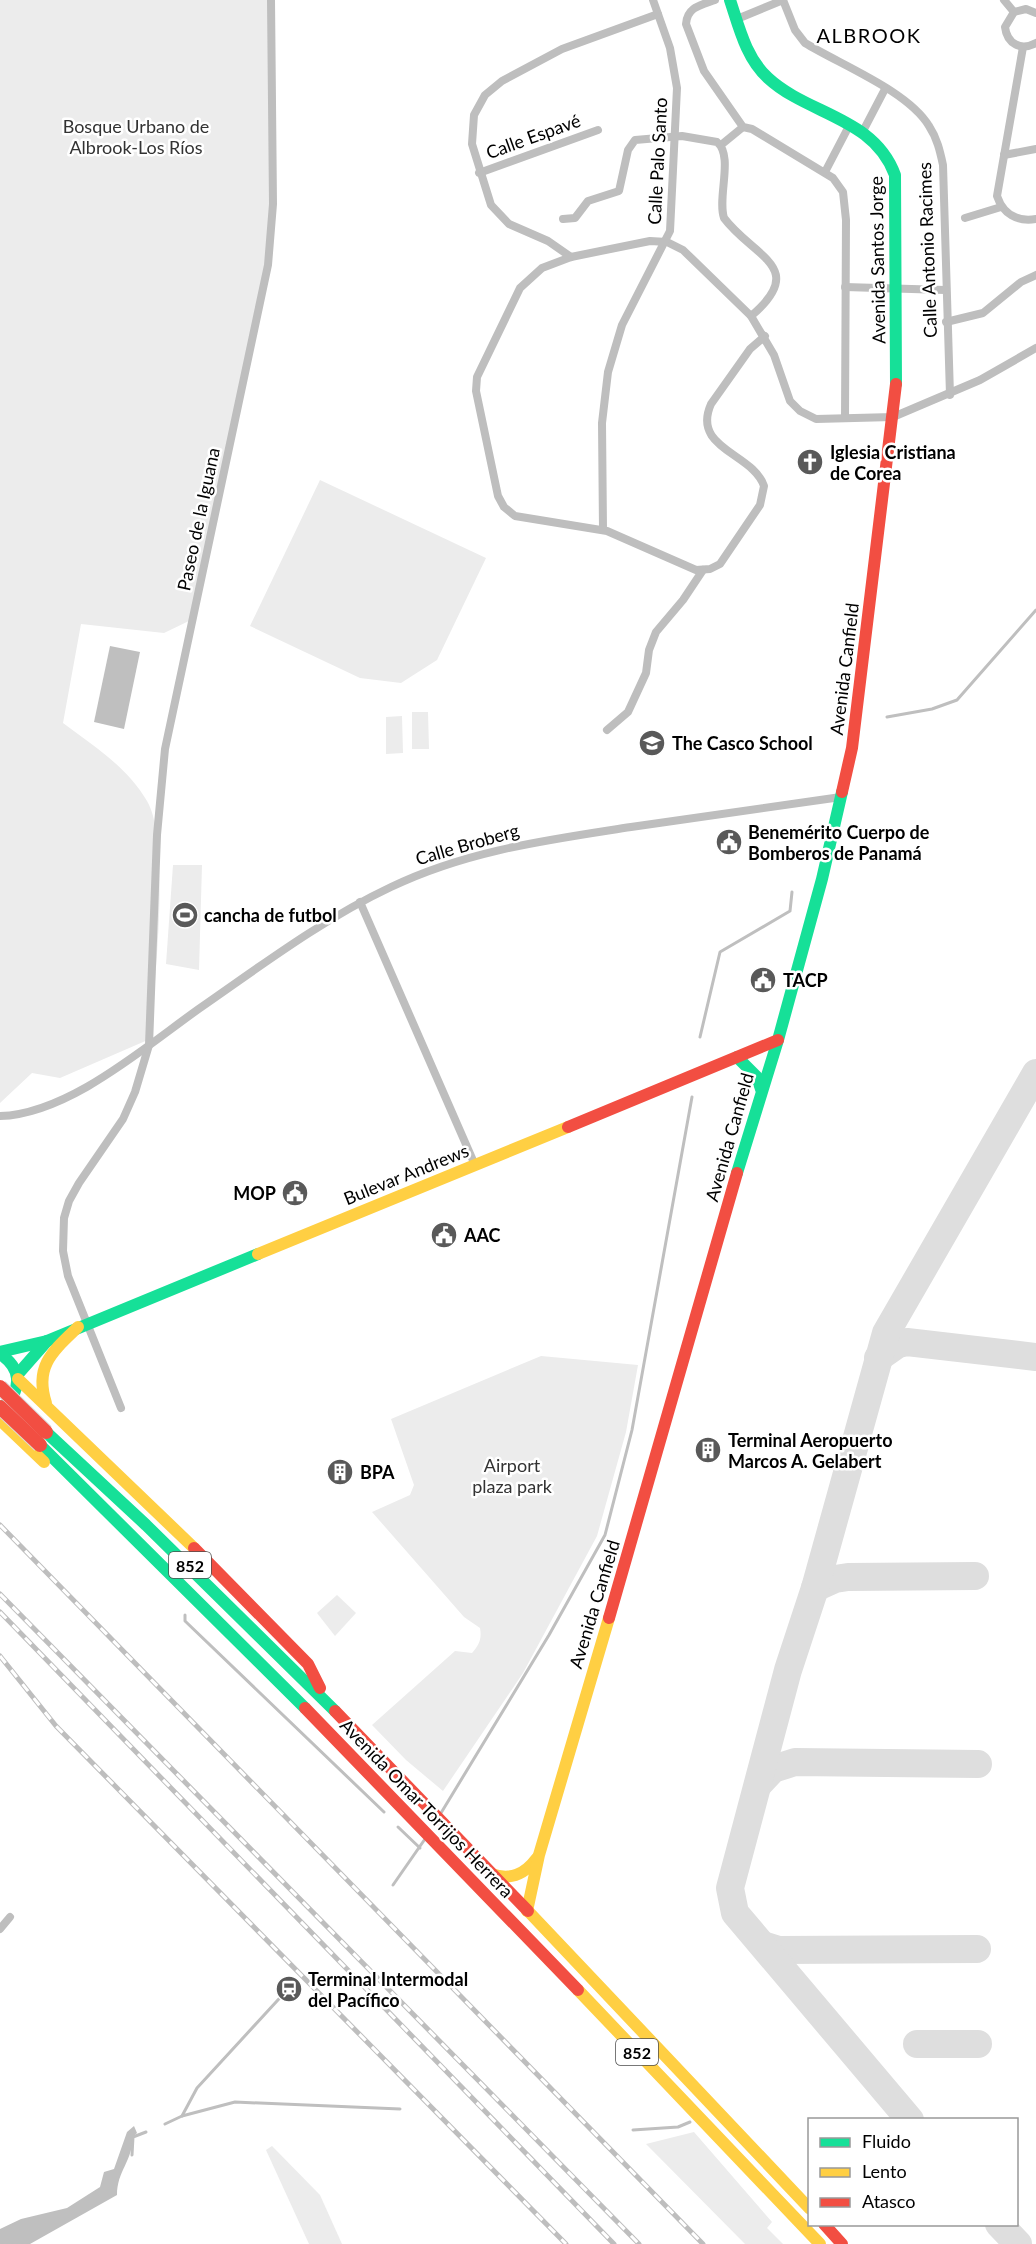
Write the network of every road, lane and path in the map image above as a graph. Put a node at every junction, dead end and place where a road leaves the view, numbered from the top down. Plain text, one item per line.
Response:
1 (271, 0) edge
2 (653, 0) edge
3 (715, 0) edge
4 (730, 0) edge
5 (783, 0) edge
6 (1004, 0) edge
7 (1014, 12) junction
8 (1036, 13) edge
9 (658, 14) junction
10 (737, 19) junction
11 (1036, 43) edge
12 (1023, 47) junction
13 (885, 89) junction
14 (743, 128) junction
15 (855, 129) junction
16 (598, 130) dead end
17 (676, 136) junction
18 (721, 145) junction
19 (1036, 149) edge
20 (1004, 155) junction
21 (825, 172) junction
22 (480, 173) junction
23 (1001, 207) junction
24 (965, 218) dead end
25 (563, 219) dead end
26 (1036, 219) edge
27 (667, 242) junction
28 (571, 257) junction
29 (1036, 275) edge
30 (845, 287) junction
31 (896, 289) junction
32 (945, 290) junction
33 (751, 316) junction
34 (946, 322) junction
35 (765, 336) junction
36 (1036, 348) edge
37 (950, 394) junction
38 (893, 417) junction
39 (845, 418) junction
40 (603, 530) junction
41 (703, 570) junction
42 (607, 730) dead end
43 (841, 797) junction
44 (360, 902) junction
45 (778, 1040) junction
46 (149, 1045) junction
47 (737, 1057) junction
48 (761, 1089) junction
49 (0, 1116) edge
50 (475, 1165) junction
51 (83, 1326) junction
52 (47, 1341) junction
53 (0, 1353) edge
54 (18, 1377) junction
55 (0, 1387) edge
56 (0, 1407) edge
57 (48, 1407) junction
58 (121, 1408) dead end
59 (0, 1420) edge
60 (59, 1420) junction
61 (40, 1442) junction
62 (329, 1703) junction
63 (539, 1855) junction
64 (490, 1873) junction
65 (527, 1911) junction
66 (10, 1917) dead end
67 (0, 1929) edge
68 (808, 2208) edge
69 (826, 2226) edge
70 (820, 2244) edge
71 (843, 2244) edge

1 - 46 street, Paseo de la Iguana
2 - 9 street, Calle Palo Santo
3 - 14 street
4 - 10 main road, Avenida Santos Jorge
5 - 10 street
5 - 13 street, Calle Antonio Racimes
6 - 7 street
7 - 8 street
7 - 12 street
9 - 17 street, Calle Palo Santo
9 - 22 street
10 - 15 main road, Avenida Santos Jorge
11 - 12 street
12 - 20 street
13 - 15 street
13 - 32 street, Calle Antonio Racimes
14 - 18 street
14 - 21 street
15 - 21 street
15 - 31 main road, Avenida Santos Jorge
16 - 22 street, Calle Espavé
17 - 18 street
17 - 25 street
17 - 27 street, Calle Palo Santo
18 - 33 street
19 - 20 street
20 - 23 street
21 - 30 street
22 - 28 street
23 - 24 street
23 - 26 street
27 - 28 street
27 - 33 street
27 - 40 street, Calle Palo Santo
28 - 40 street
29 - 34 street
30 - 31 street
30 - 39 street
31 - 32 street
31 - 38 main road, Avenida Santos Jorge
32 - 34 street, Calle Antonio Racimes
33 - 35 street
34 - 37 street, Calle Antonio Racimes
35 - 39 street
35 - 41 street
36 - 37 street
37 - 38 street
38 - 39 street
38 - 43 main road, Avenida Canfield
40 - 41 street
41 - 42 street
43 - 44 street, Calle Broberg
43 - 45 main road, Avenida Canfield
44 - 46 street, Calle Broberg
44 - 50 street
45 - 47 main road, Bulevar Andrews
45 - 48 main road, Avenida Canfield
46 - 49 street, Calle Broberg
46 - 51 street, Paseo de la Iguana
47 - 48 main road
47 - 50 main road, Bulevar Andrews
48 - 63 main road, Avenida Canfield
50 - 51 main road, Bulevar Andrews
51 - 52 main road, Bulevar Andrews
51 - 57 main road
51 - 58 street, Paseo de la Iguana
52 - 53 main road, Bulevar Andrews
52 - 54 main road, Bulevar Andrews
53 - 54 main road
54 - 56 main road, Bulevar Andrews
54 - 57 main road
55 - 61 main road, Avenida Omar Torrijos Herrera / 852, bridge
56 - 61 main road, Avenida Omar Torrijos Herrera / 852, bridge
57 - 60 main road
59 - 61 main road
60 - 61 main road
60 - 62 main road
61 - 62 main road, Avenida Omar Torrijos Herrera / 852
61 - 70 main road, Avenida Omar Torrijos Herrera / 852
62 - 64 main road, Avenida Omar Torrijos Herrera / 852
63 - 64 main road
63 - 65 main road
64 - 65 main road, Avenida Omar Torrijos Herrera / 852
65 - 68 main road, Avenida Omar Torrijos Herrera / 852
66 - 67 street
69 - 71 main road

